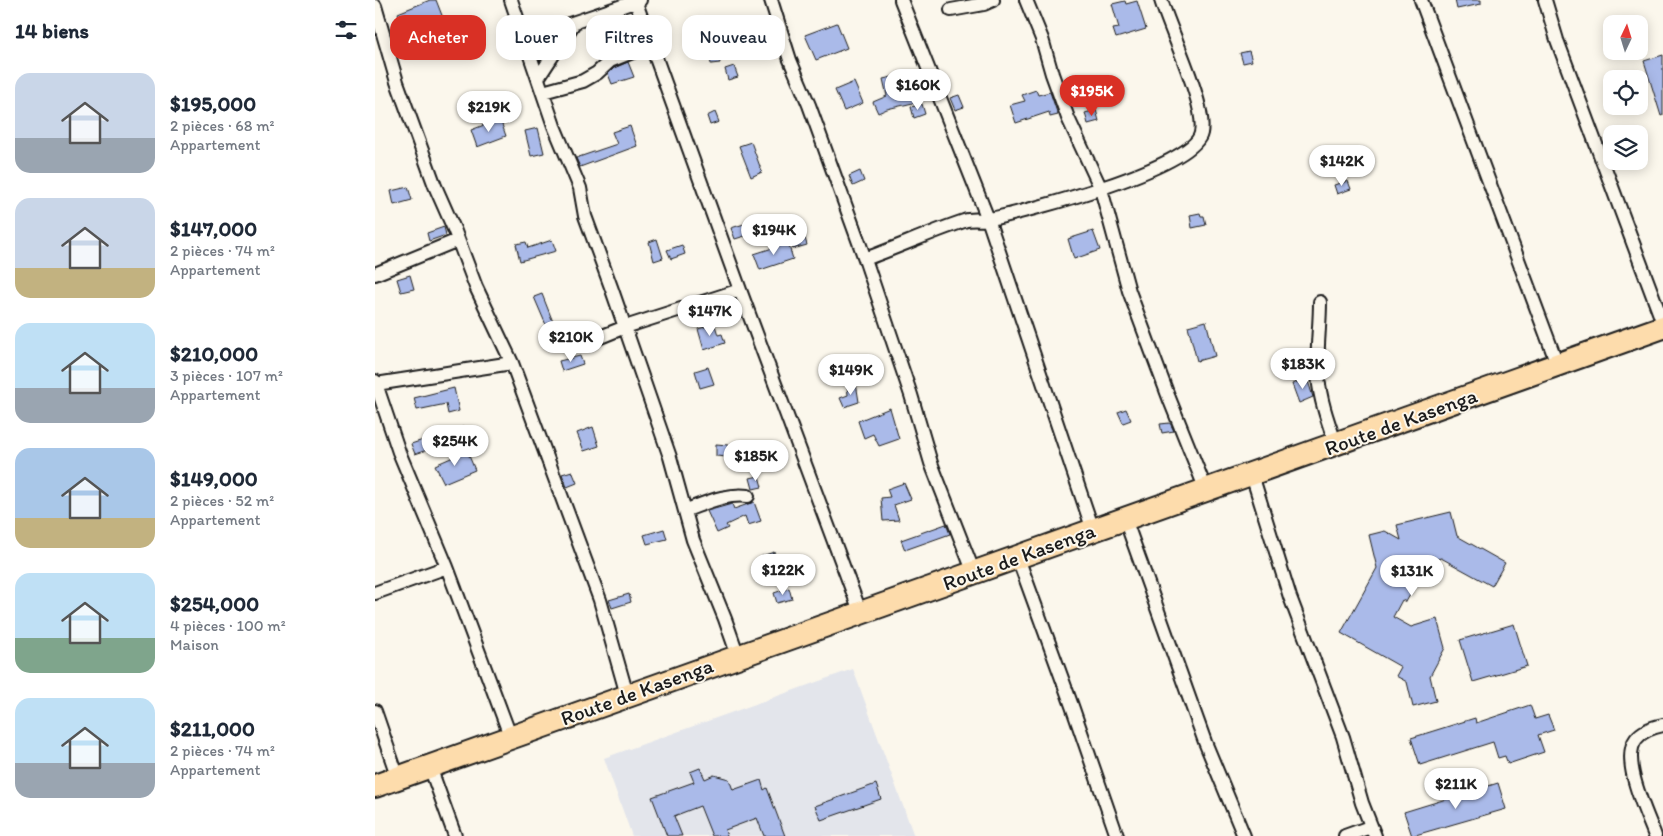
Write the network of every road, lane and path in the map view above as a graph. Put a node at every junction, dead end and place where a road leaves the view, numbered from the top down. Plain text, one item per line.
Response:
1 (511, 0) edge
2 (771, 0) edge
3 (901, 0) edge
4 (993, 0) edge
5 (1027, 0) edge
6 (1161, 0) edge
7 (1421, 0) edge
8 (1545, 0) edge
9 (637, 1) edge
10 (375, 6) edge
11 (951, 10) dead end
12 (517, 15) edge
13 (641, 15) edge
14 (576, 22) edge
15 (532, 60) edge
16 (550, 60) edge
17 (612, 60) edge
18 (656, 60) edge
19 (538, 78) junction
20 (543, 92) junction
21 (1101, 189) junction
22 (988, 219) junction
23 (459, 240) junction
24 (865, 259) junction
25 (375, 274) edge
26 (740, 290) junction
27 (1320, 302) dead end
28 (1663, 323) edge
29 (625, 327) junction
30 (1663, 327) edge
31 (583, 344) dead end
32 (511, 363) junction
33 (1558, 366) junction
34 (376, 382) edge
35 (1336, 445) junction
36 (1252, 475) junction
37 (1206, 490) junction
38 (748, 496) dead end
39 (686, 510) junction
40 (1125, 519) junction
41 (1093, 530) junction
42 (1018, 558) junction
43 (447, 567) junction
44 (974, 573) junction
45 (375, 593) edge
46 (861, 614) junction
47 (738, 656) junction
48 (627, 696) junction
49 (375, 711) edge
50 (1663, 725) edge
51 (511, 738) junction
52 (430, 767) junction
53 (398, 778) junction
54 (375, 786) edge
55 (1373, 831) edge
56 (455, 836) edge
57 (1117, 836) edge
58 (1244, 836) edge
59 (1345, 836) edge
60 (1655, 836) edge

1 - 12 street
2 - 24 street
3 - 22 street
4 - 11 street
5 - 21 street
6 - 21 street
7 - 33 street
8 - 28 street
9 - 13 street
9 - 14 street
10 - 23 street
15 - 19 street
16 - 19 street
17 - 20 street
18 - 26 street
19 - 20 street
20 - 29 street
21 - 22 street
21 - 37 street
22 - 24 street
22 - 41 street
23 - 25 street
23 - 32 street
24 - 44 street
26 - 29 street
26 - 46 street
27 - 35 street
29 - 31 street
29 - 39 street
30 - 33 highway, Route de Kasenga
32 - 34 street
32 - 48 street
33 - 35 highway, Route de Kasenga
34 - 43 street
35 - 36 highway, Route de Kasenga
36 - 37 highway, Route de Kasenga
36 - 55 street
37 - 40 highway, Route de Kasenga
38 - 39 street
39 - 47 street
40 - 41 highway, Route de Kasenga
40 - 58 street
41 - 42 highway, Route de Kasenga
42 - 44 highway, Route de Kasenga
42 - 57 street
43 - 45 street
43 - 51 street
44 - 46 highway, Route de Kasenga
46 - 47 highway, Route de Kasenga
47 - 48 highway, Route de Kasenga
48 - 51 highway, Route de Kasenga
49 - 53 street
50 - 60 street
51 - 52 highway, Route de Kasenga
52 - 53 highway, Route de Kasenga
52 - 56 street
53 - 54 highway, Route de Kasenga
55 - 59 street

